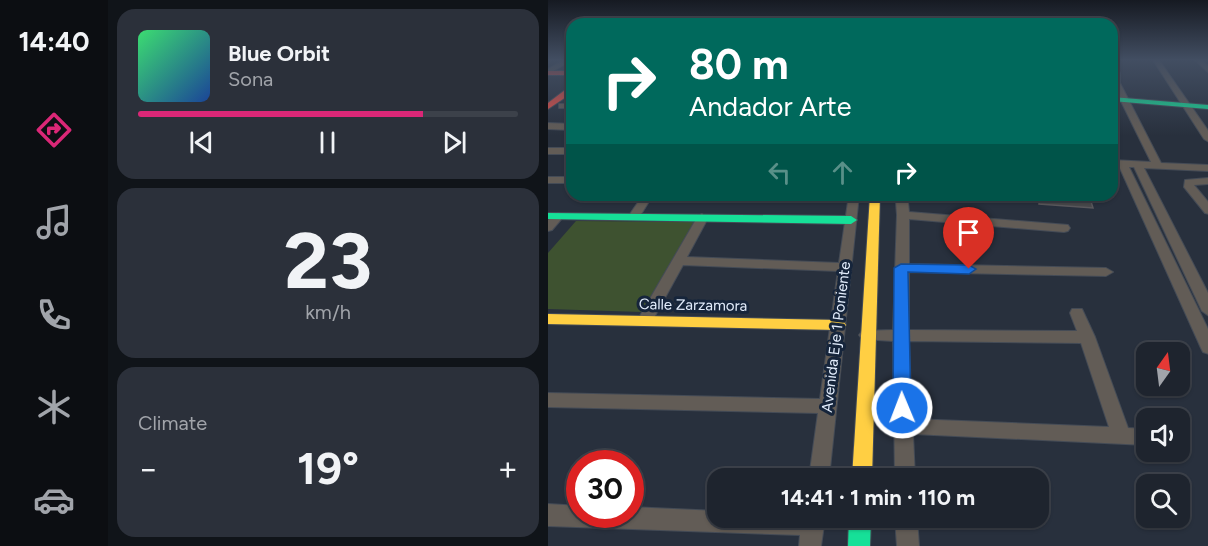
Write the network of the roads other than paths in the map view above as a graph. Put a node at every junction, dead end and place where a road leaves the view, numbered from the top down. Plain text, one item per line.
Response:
1 (1173, 85) edge
2 (1118, 99) edge
3 (563, 105) edge
4 (1186, 105) junction
5 (1208, 107) edge
6 (548, 117) edge
7 (548, 126) edge
8 (566, 127) edge
9 (1208, 139) edge
10 (548, 151) edge
11 (566, 151) edge
12 (1118, 163) edge
13 (1137, 164) junction
14 (1157, 164) junction
15 (1118, 165) edge
16 (1208, 168) edge
17 (548, 180) edge
18 (566, 180) edge
19 (1208, 181) edge
20 (644, 201) edge
21 (853, 201) edge
22 (875, 201) edge
23 (902, 201) edge
24 (1208, 211) edge
25 (903, 215) junction
26 (553, 216) edge
27 (634, 217) junction
28 (702, 218) junction
29 (851, 220) junction
30 (548, 227) edge
31 (1064, 228) dead end
32 (1159, 243) junction
33 (1175, 244) junction
34 (678, 261) junction
35 (845, 267) junction
36 (901, 268) junction
37 (1106, 272) dead end
38 (1208, 311) edge
39 (1077, 313) dead end
40 (549, 321) edge
41 (645, 321) junction
42 (838, 325) junction
43 (867, 335) junction
44 (901, 336) junction
45 (1087, 337) junction
46 (1208, 348) edge
47 (548, 400) edge
48 (828, 406) junction
49 (902, 426) junction
50 (1121, 436) junction
51 (1136, 437) edge
52 (820, 468) edge
53 (862, 468) edge
54 (904, 468) edge
55 (548, 515) edge
56 (860, 528) edge
57 (907, 528) edge
58 (812, 529) edge
59 (859, 546) edge
60 (908, 546) edge

1 - 4 street
2 - 4 street
2 - 14 street
3 - 6 street
4 - 5 street
4 - 9 street
7 - 8 street
10 - 11 street
12 - 13 street
13 - 14 street
13 - 33 street
14 - 16 street
15 - 32 street
17 - 18 street
19 - 24 street
20 - 27 street
21 - 29 street, Avenida Eje 1 Poniente
22 - 43 street, Avenida Eje 1 Poniente
23 - 25 street
25 - 31 street
25 - 36 street
26 - 27 street
26 - 30 street
27 - 28 street
28 - 29 street
28 - 34 street
29 - 35 street, Avenida Eje 1 Poniente
32 - 33 street
32 - 46 street
33 - 38 street
34 - 35 street
34 - 41 street
35 - 42 street, Avenida Eje 1 Poniente
36 - 37 street
36 - 44 street
39 - 45 street
40 - 41 street, Calle Zarzamora
41 - 42 street, Calle Zarzamora
42 - 48 street, Avenida Eje 1 Poniente
43 - 44 street
43 - 53 street, Avenida Eje 1 Poniente
44 - 45 street
44 - 49 street
45 - 50 street
47 - 48 street
48 - 52 street, Avenida Eje 1 Poniente
49 - 50 street
49 - 54 street
50 - 51 street
55 - 58 street
56 - 59 street
57 - 60 street

